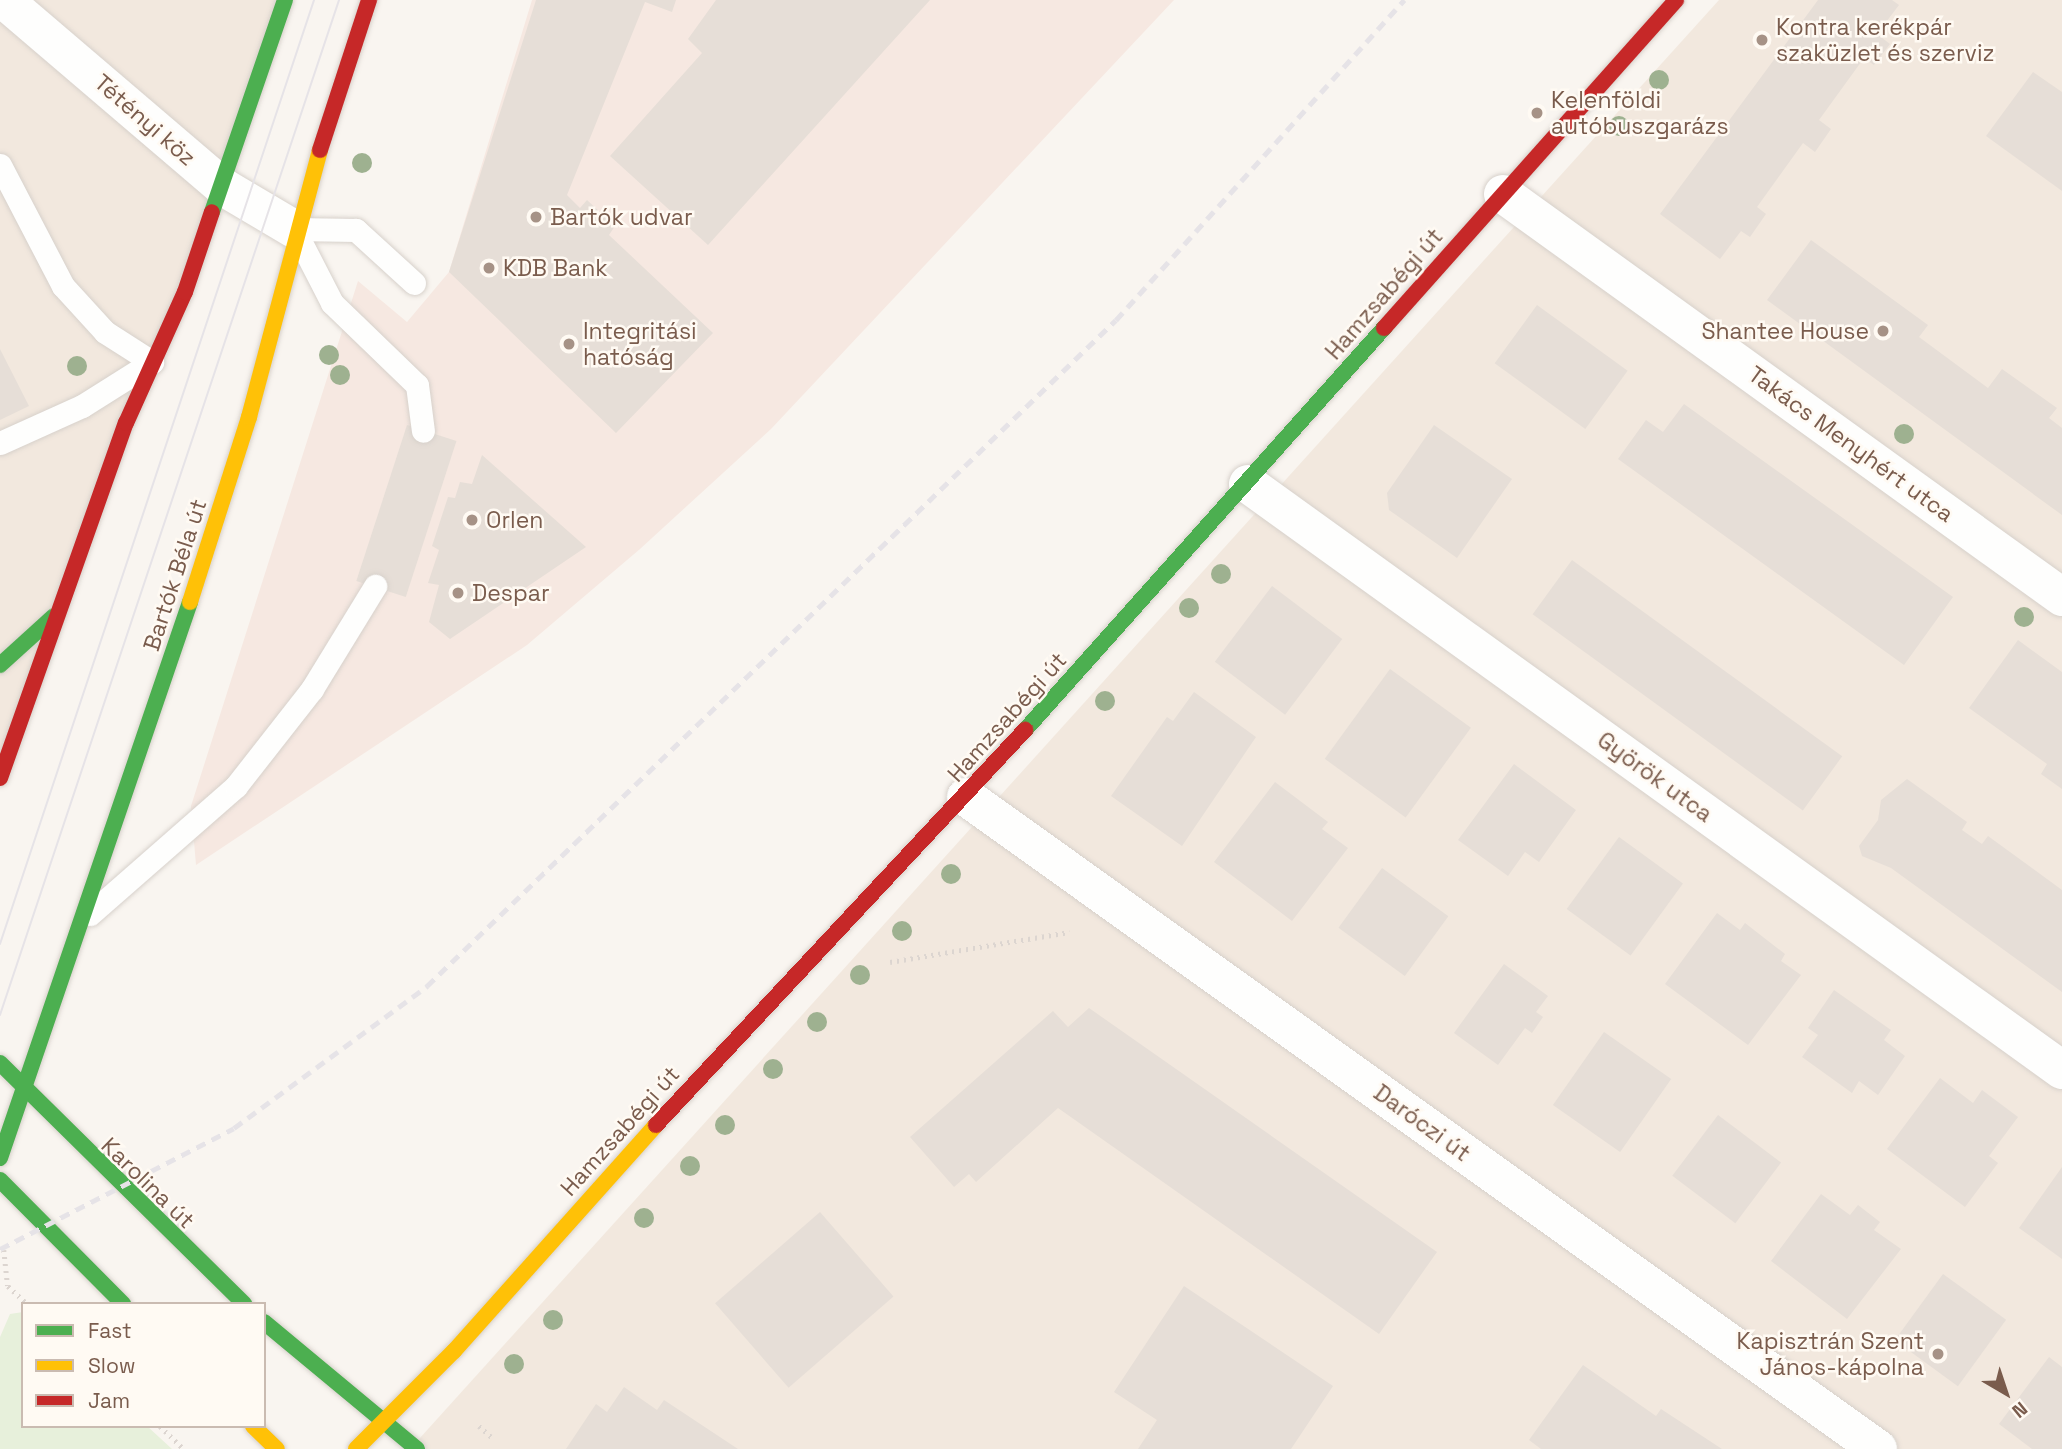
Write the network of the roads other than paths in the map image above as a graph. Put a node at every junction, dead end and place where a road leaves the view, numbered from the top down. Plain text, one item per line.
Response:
1 (4, 0) edge
2 (285, 0) edge
3 (369, 0) edge
4 (1676, 0) edge
5 (0, 165) edge
6 (223, 187) junction
7 (1503, 194) junction
8 (294, 229) junction
9 (414, 283) dead end
10 (152, 362) junction
11 (423, 431) dead end
12 (0, 443) edge
13 (1248, 484) junction
14 (375, 586) dead end
15 (2062, 597) edge
16 (57, 613) junction
17 (0, 665) edge
18 (0, 778) edge
19 (966, 797) junction
20 (82, 921) junction
21 (0, 1063) edge
22 (2062, 1070) edge
23 (23, 1090) junction
24 (0, 1158) edge
25 (0, 1180) edge
26 (121, 1302) edge
27 (242, 1302) edge
28 (266, 1324) edge
29 (384, 1426) junction
30 (255, 1428) edge
31 (1866, 1445) edge
32 (277, 1449) edge
33 (356, 1449) edge
34 (417, 1449) edge

1 - 6 street, Tétényi köz
2 - 6 street
3 - 8 street, Bartók Béla út
4 - 7 street, Hamzsabégi út
5 - 10 lane
6 - 8 street, Tétényi köz
6 - 10 street
7 - 13 street, Hamzsabégi út
7 - 15 street, Takács Menyhért utca
8 - 9 lane
8 - 11 lane
8 - 20 street, Bartók Béla út
10 - 12 lane
10 - 16 street
13 - 19 street, Hamzsabégi út
13 - 22 street, Györök utca
14 - 20 lane
16 - 17 street
16 - 18 street
19 - 29 street, Hamzsabégi út
19 - 31 street, Daróczi út
20 - 23 street, Bartók Béla út
21 - 23 street, Karolina út
23 - 24 street, Bartók Béla út
23 - 27 street, Karolina út
25 - 26 street
28 - 29 street
29 - 33 street, Hamzsabégi út
29 - 34 street
30 - 32 street

